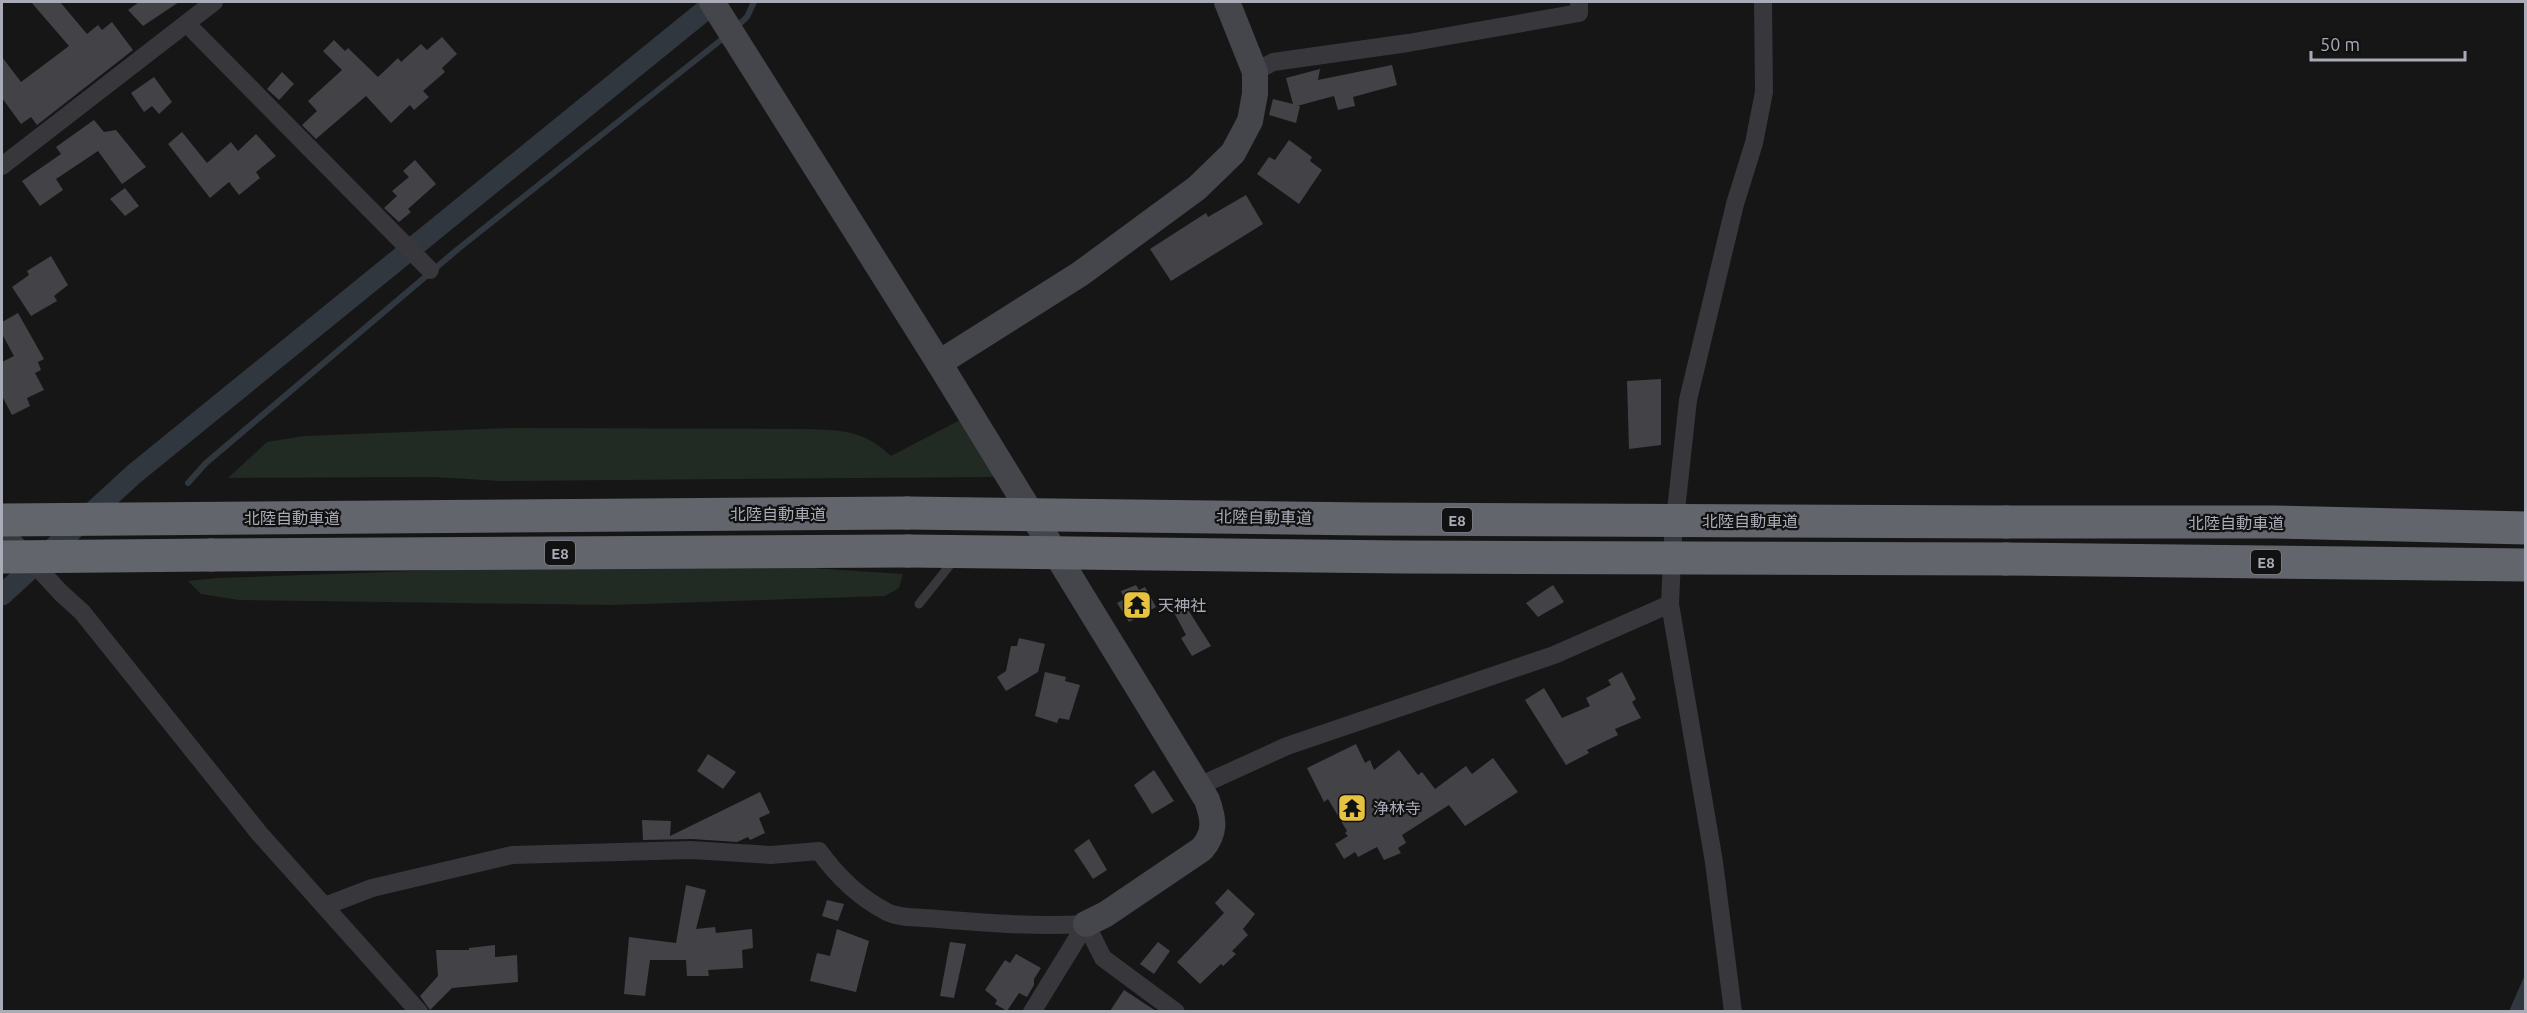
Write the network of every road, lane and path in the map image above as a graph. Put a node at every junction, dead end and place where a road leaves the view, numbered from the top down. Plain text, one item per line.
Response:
1 (214, 2) edge
2 (1227, 2) edge
3 (1579, 2) edge
4 (1763, 2) edge
5 (719, 11) edge
6 (187, 24) junction
7 (1255, 72) junction
8 (2, 166) edge
9 (430, 270) dead end
10 (939, 363) junction
11 (1006, 494) junction
12 (2, 520) edge
13 (984, 522) dead end
14 (2526, 528) edge
15 (2, 529) edge
16 (970, 540) dead end
17 (2, 557) edge
18 (2526, 565) edge
19 (919, 604) dead end
20 (1670, 604) junction
21 (1199, 786) junction
22 (324, 906) junction
23 (1086, 924) junction
24 (419, 1011) edge
25 (1032, 1011) edge
26 (1176, 1011) edge
27 (1733, 1011) edge

1 - 6 street
2 - 7 street
3 - 7 street
4 - 20 street
5 - 10 street
6 - 8 street
6 - 9 street
7 - 10 street
10 - 11 street
11 - 13 lane
11 - 21 street
12 - 14 highway, 北陸自動車道 / E8, bridge
15 - 22 street
16 - 19 lane
17 - 18 highway, E8, bridge
20 - 21 street
20 - 27 street
21 - 23 street
22 - 23 street
22 - 24 street
23 - 25 street
23 - 26 street

